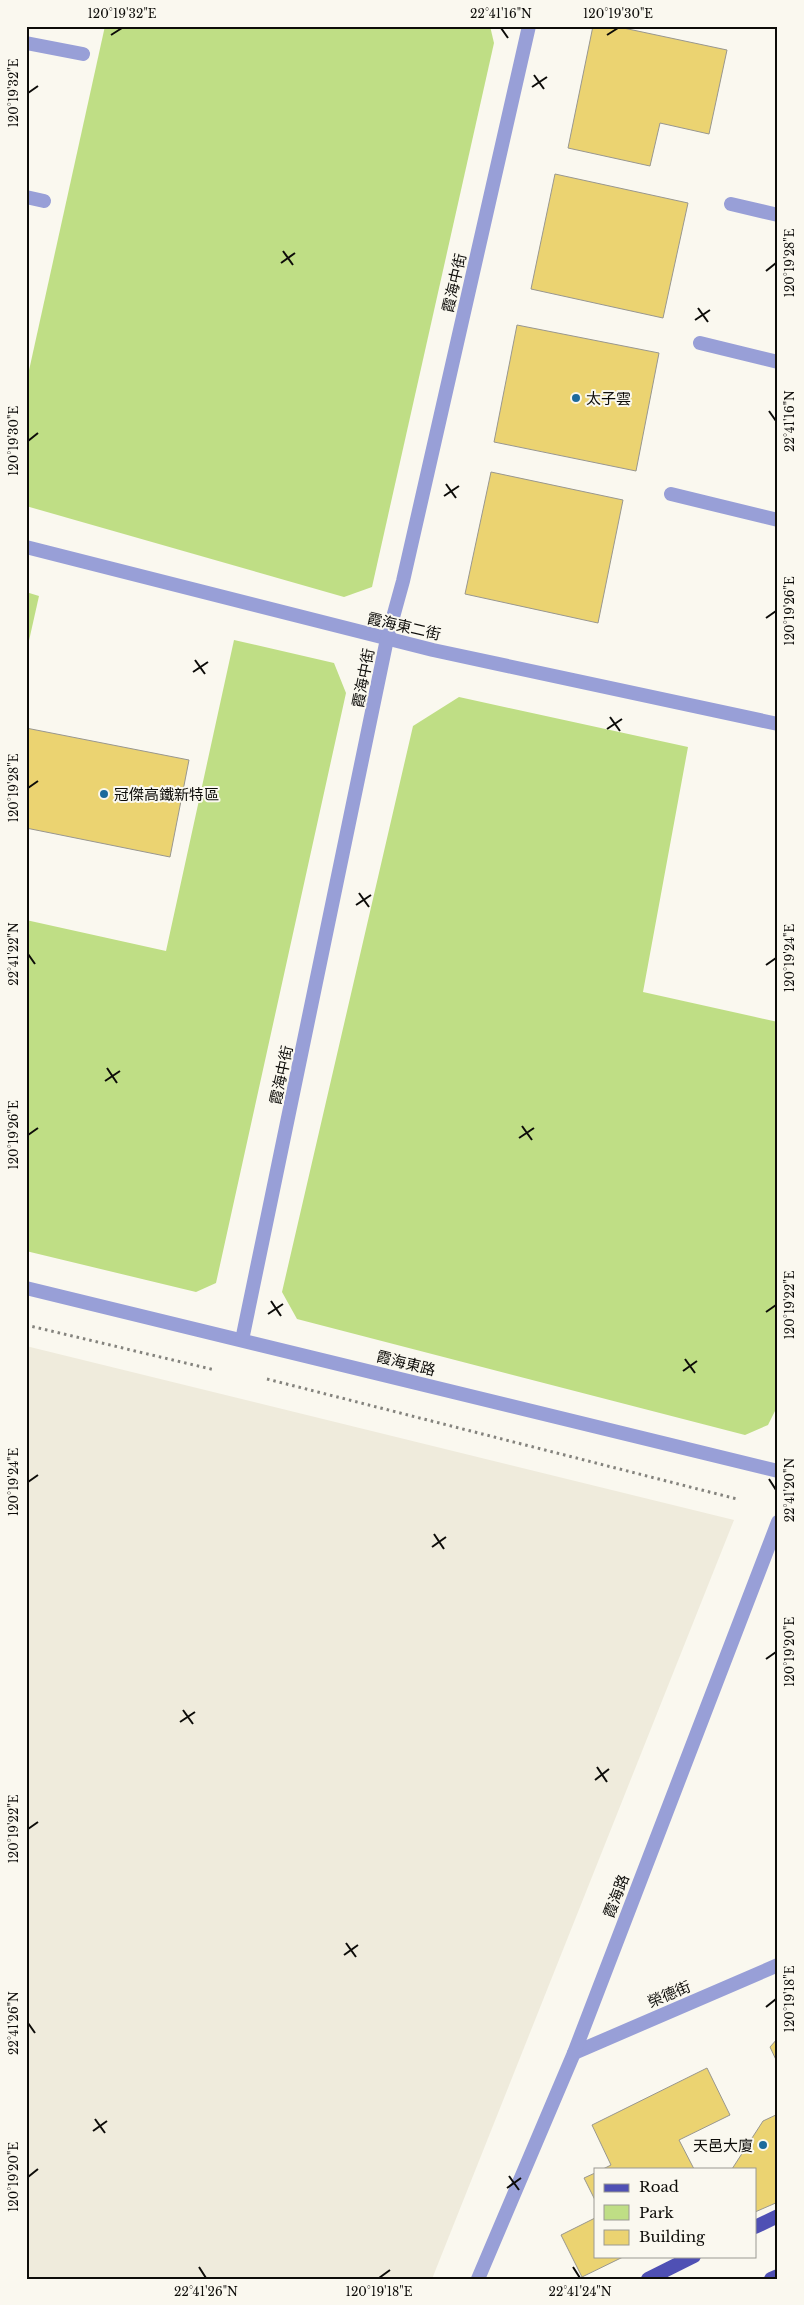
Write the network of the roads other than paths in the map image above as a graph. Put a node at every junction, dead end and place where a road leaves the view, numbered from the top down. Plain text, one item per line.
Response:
1 (529, 26) edge
2 (26, 43) edge
3 (83, 54) dead end
4 (26, 197) edge
5 (44, 201) dead end
6 (731, 204) dead end
7 (778, 215) edge
8 (700, 343) dead end
9 (778, 362) edge
10 (671, 494) dead end
11 (778, 520) edge
12 (26, 547) edge
13 (387, 639) junction
14 (778, 724) edge
15 (26, 1288) edge
16 (242, 1340) junction
17 (778, 1471) edge
18 (778, 1522) edge
19 (778, 1965) edge
20 (574, 2053) junction
21 (778, 2216) edge
22 (756, 2226) edge
23 (690, 2258) edge
24 (778, 2276) edge
25 (478, 2279) edge
26 (648, 2279) edge
27 (771, 2279) edge

1 - 13 street, 霞海中街
2 - 3 street
4 - 5 street
6 - 7 street
8 - 9 street
10 - 11 street
12 - 13 street, 霞海東二街
13 - 14 street, 霞海東二街
13 - 16 street, 霞海中街
15 - 16 street, 霞海東路
16 - 17 street, 霞海東路
18 - 20 street, 霞海路
19 - 20 street, 榮德街
20 - 25 street, 霞海路
21 - 22 main road
23 - 26 main road
24 - 27 main road

